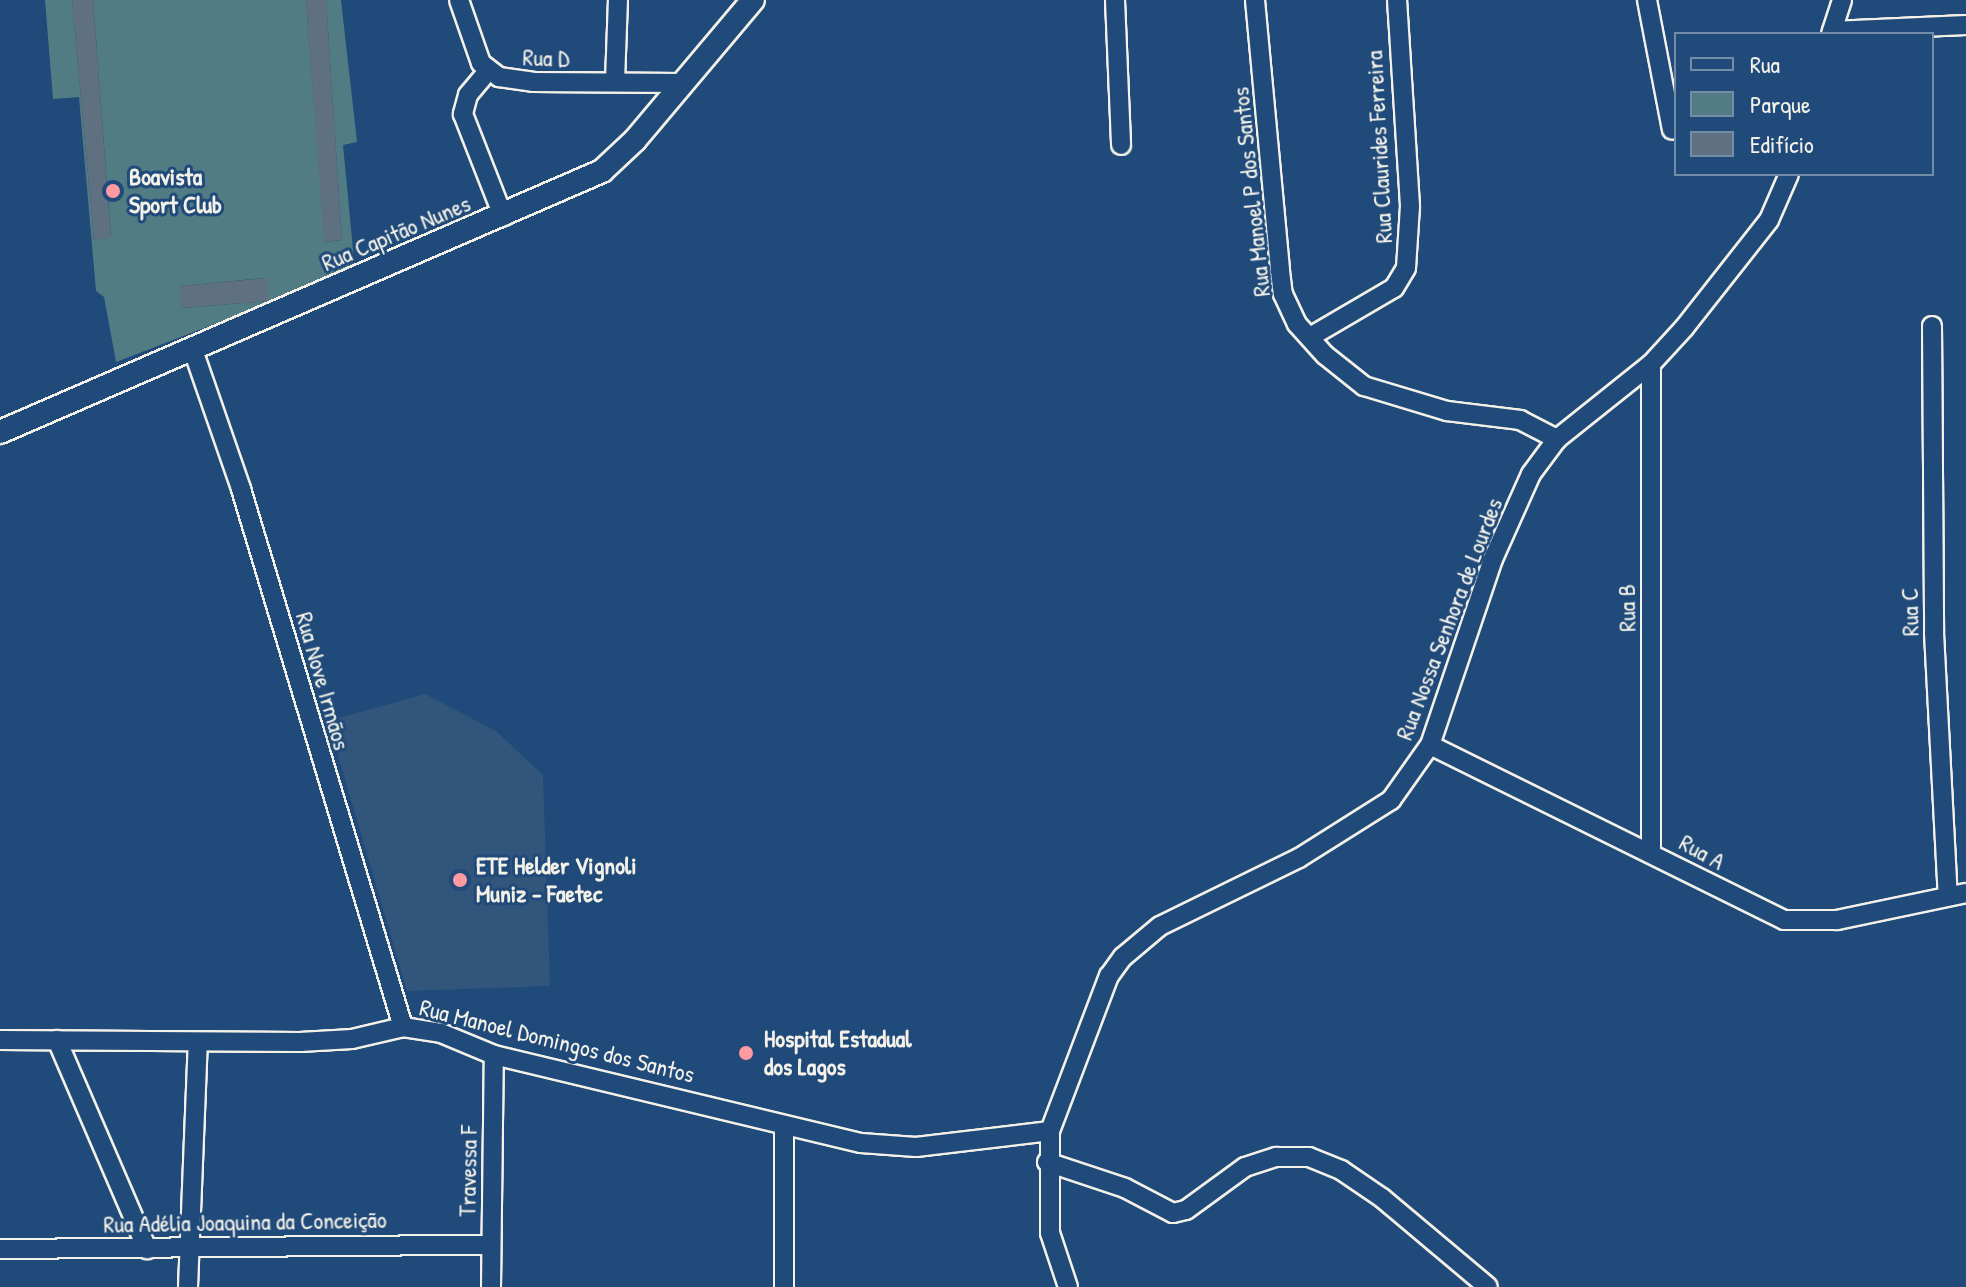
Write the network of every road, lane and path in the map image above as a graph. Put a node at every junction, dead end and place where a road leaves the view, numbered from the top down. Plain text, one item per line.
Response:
1 (459, 0) edge
2 (618, 0) edge
3 (753, 0) edge
4 (1115, 0) edge
5 (1255, 0) edge
6 (1397, 0) edge
7 (1647, 0) edge
8 (1842, 0) edge
9 (1966, 25) edge
10 (1832, 32) edge
11 (488, 71) junction
12 (615, 81) junction
13 (681, 83) junction
14 (1672, 130) dead end
15 (1121, 145) dead end
16 (1788, 176) edge
17 (503, 216) junction
18 (1932, 326) dead end
19 (1310, 337) junction
20 (193, 350) junction
21 (1651, 364) junction
22 (0, 432) edge
23 (1557, 439) junction
24 (1430, 745) junction
25 (1651, 851) junction
26 (1957, 894) edge
27 (403, 1027) junction
28 (0, 1040) edge
29 (57, 1040) junction
30 (198, 1042) junction
31 (494, 1055) junction
32 (784, 1126) junction
33 (1050, 1131) junction
34 (1047, 1162) junction
35 (491, 1245) junction
36 (192, 1246) junction
37 (0, 1249) edge
38 (147, 1249) junction
39 (188, 1287) edge
40 (491, 1287) edge
41 (784, 1287) edge
42 (1068, 1287) edge
43 (1488, 1287) edge

1 - 11 street, Rua D
2 - 12 street
3 - 13 street, Rua Capitão Nunes
4 - 15 street
5 - 19 street, Rua Manoel P dos Santos
6 - 19 street, Rua Claurides Ferreira
7 - 14 street
8 - 10 street
9 - 10 street
11 - 12 street, Rua D
11 - 17 street
12 - 13 street, Rua D
13 - 17 street, Rua Capitão Nunes
16 - 21 street, Rua Nossa Senhora de Lourdes
17 - 20 street, Rua Capitão Nunes
18 - 26 street, Rua C
19 - 23 street, Rua Manoel P dos Santos
20 - 22 street, Rua Capitão Nunes
20 - 27 street, Rua Nove Irmãos
21 - 23 street, Rua Nossa Senhora de Lourdes
21 - 25 street, Rua B
23 - 24 street, Rua Nossa Senhora de Lourdes
24 - 25 street, Rua A
24 - 33 street, Rua Nossa Senhora de Lourdes
25 - 26 street, Rua A
27 - 30 street, Rua Manoel Domingos dos Santos
27 - 31 street, Rua Manoel Domingos dos Santos
28 - 29 street, Rua Manoel Domingos dos Santos
29 - 30 street, Rua Manoel Domingos dos Santos
29 - 38 street
30 - 36 street
31 - 32 street, Rua Manoel Domingos dos Santos
31 - 35 street, Travessa F
32 - 33 street, Rua Manoel Domingos dos Santos
32 - 41 street
33 - 34 street, Rua Nossa Senhora de Lourdes
34 - 42 street, Rua Nossa Senhora de Lourdes
34 - 43 street
35 - 36 street, Rua Adélia Joaquina da Conceição
35 - 40 street, Travessa F
36 - 38 street, Rua Adélia Joaquina da Conceição
36 - 39 street
37 - 38 street, Rua Adélia Joaquina da Conceição

